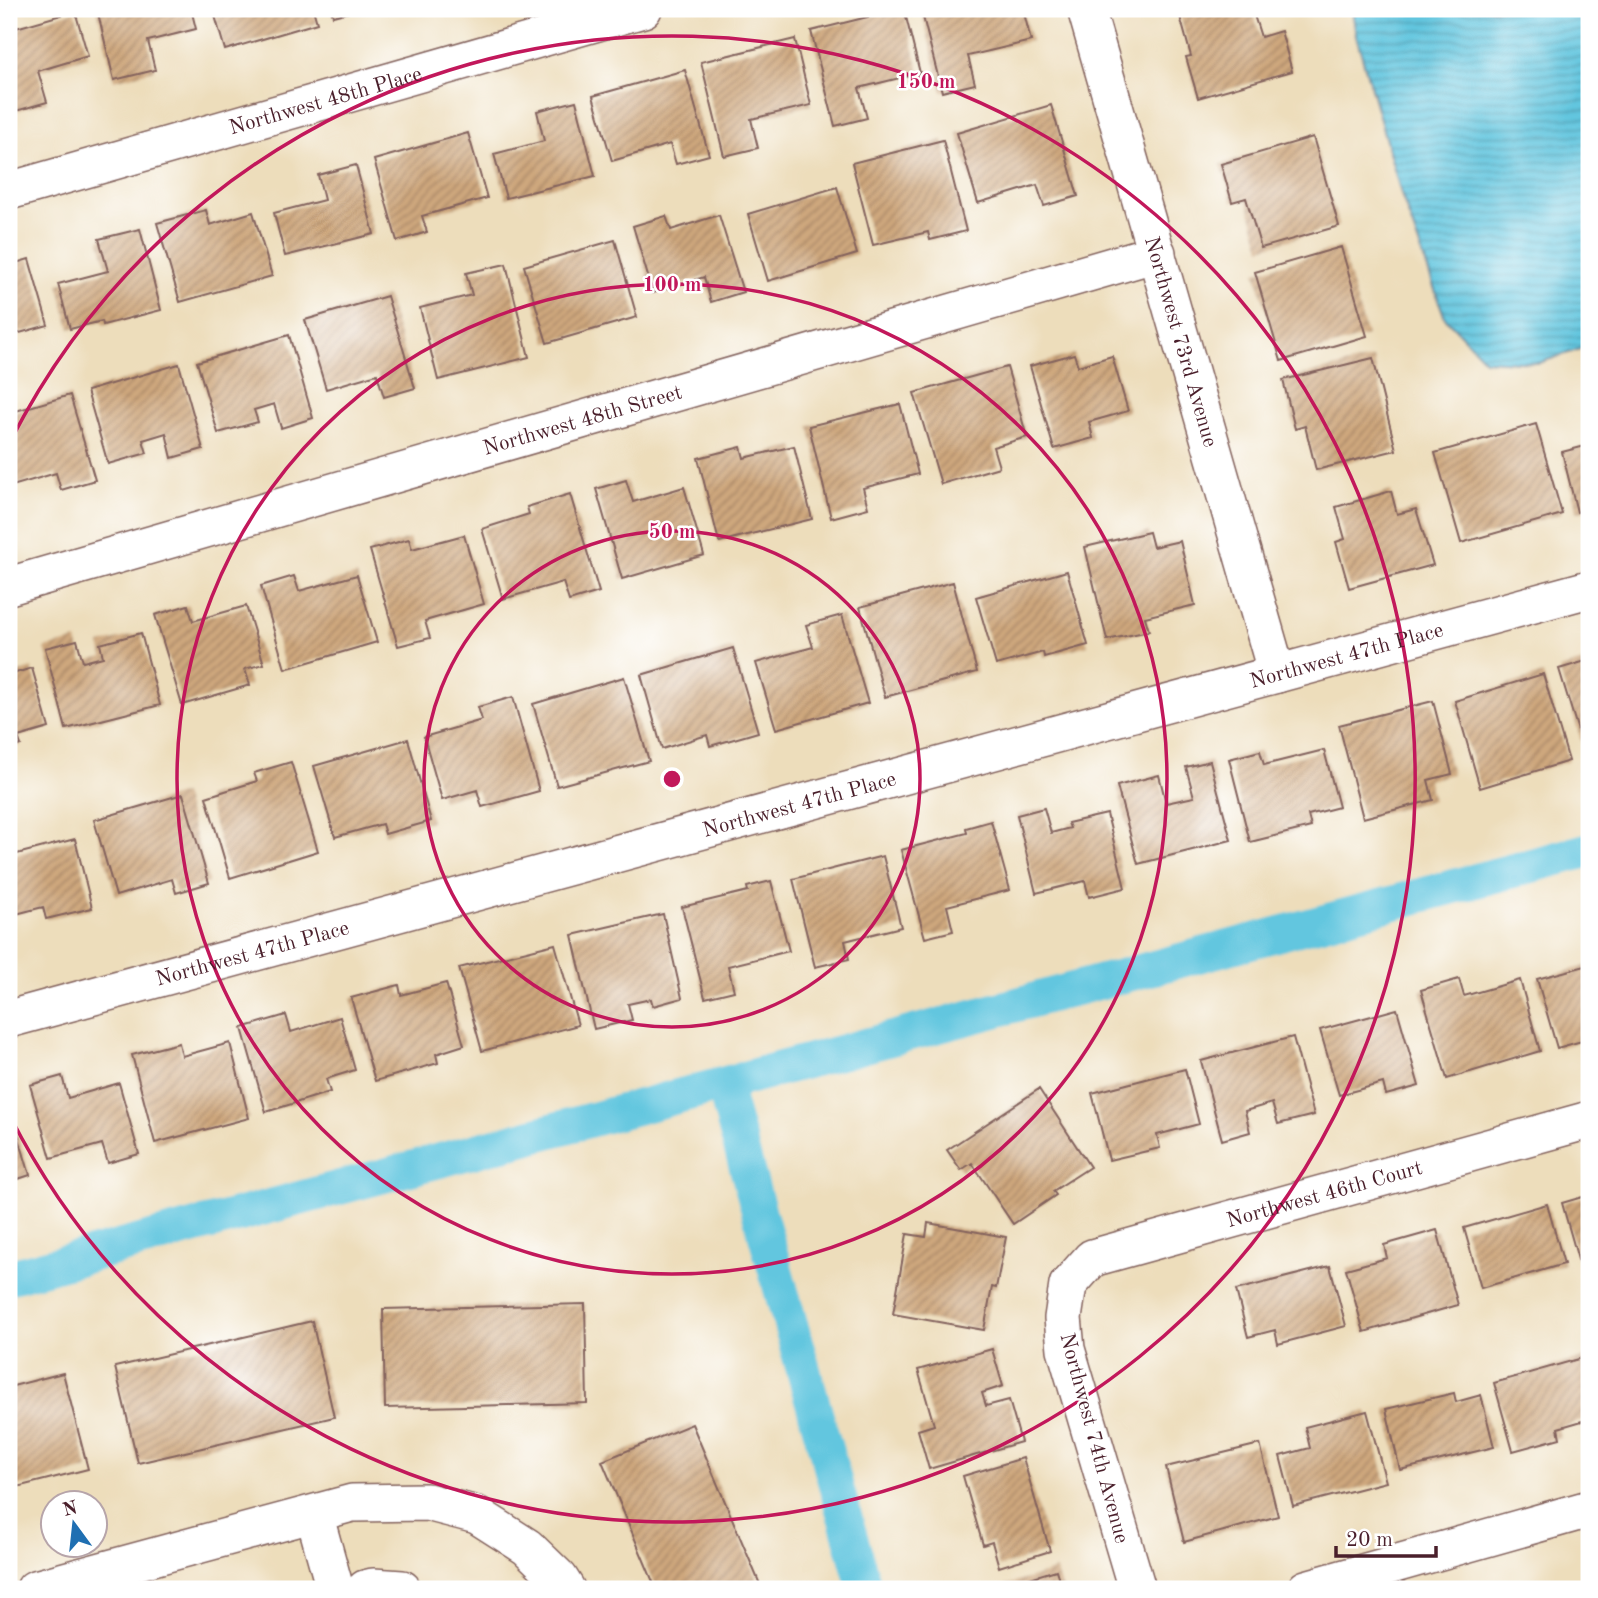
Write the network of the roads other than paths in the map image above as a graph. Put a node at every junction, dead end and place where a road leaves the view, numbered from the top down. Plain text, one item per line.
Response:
1 (643, 9) edge
2 (1086, 9) edge
3 (9, 191) edge
4 (1157, 253) junction
5 (9, 586) edge
6 (1589, 589) edge
7 (1277, 674) junction
8 (9, 1019) edge
9 (1589, 1120) edge
10 (1068, 1285) joint
11 (1589, 1509) edge
12 (314, 1514) junction
13 (35, 1589) edge
14 (335, 1589) edge
15 (365, 1589) edge
16 (402, 1589) edge
17 (566, 1589) edge
18 (1137, 1589) edge
19 (1306, 1589) edge

1 - 3 street, Northwest 48th Place
2 - 4 street, Northwest 73rd Avenue
4 - 5 street, Northwest 48th Street
4 - 7 street, Northwest 73rd Avenue
6 - 7 street, Northwest 47th Place
7 - 8 street, Northwest 47th Place
9 - 10 street, Northwest 46th Court
10 - 18 street, Northwest 74th Avenue
11 - 19 street
12 - 13 street
12 - 14 street
12 - 17 street
15 - 16 street

